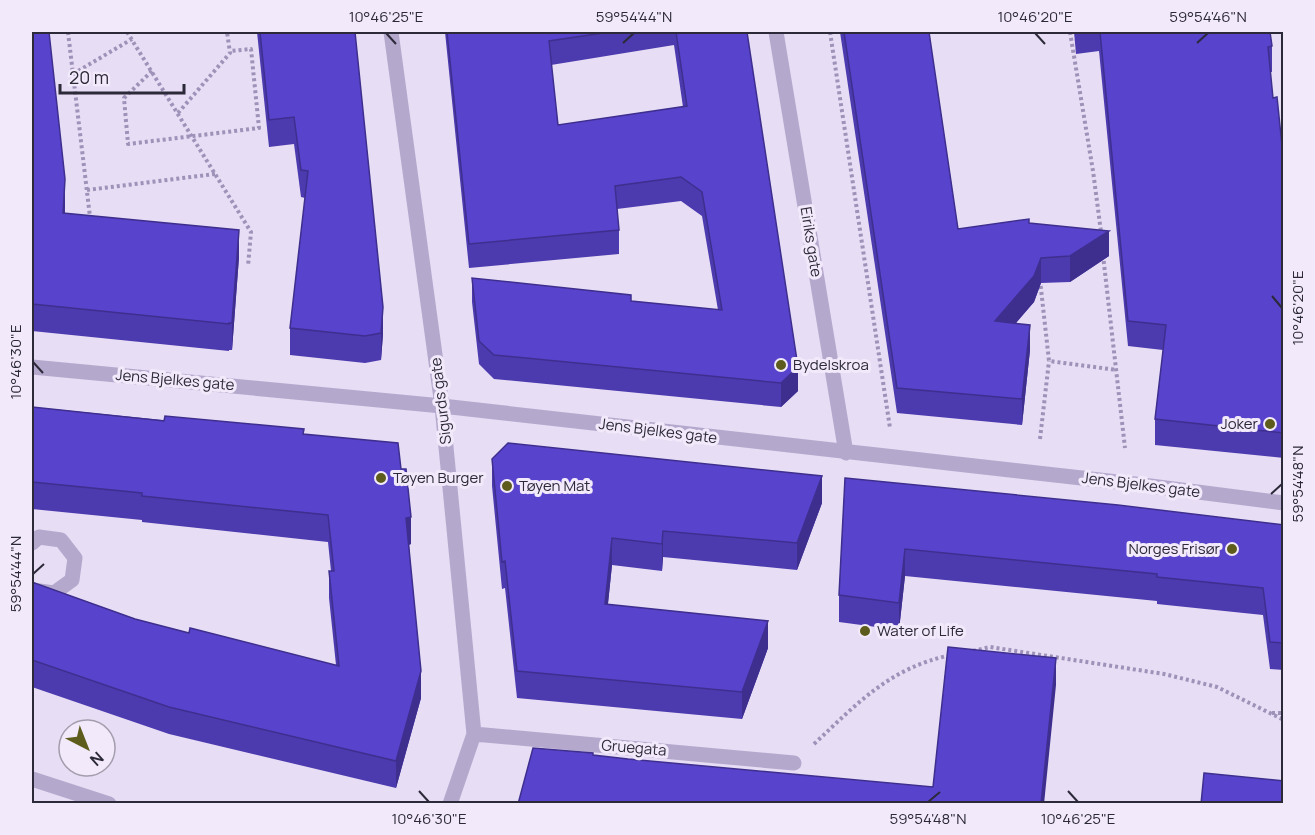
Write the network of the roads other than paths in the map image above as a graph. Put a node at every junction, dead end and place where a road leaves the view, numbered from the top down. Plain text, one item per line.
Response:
1 (391, 32) edge
2 (776, 32) edge
3 (32, 367) edge
4 (442, 406) junction
5 (846, 453) junction
6 (1284, 503) edge
7 (32, 543) edge
8 (32, 590) edge
9 (474, 734) junction
10 (794, 763) road end
11 (32, 779) edge
12 (109, 804) edge
13 (450, 804) edge

1 - 4 street, Sigurds gate
2 - 5 street, Eiriks gate
3 - 4 street, Jens Bjelkes gate
4 - 5 street, Jens Bjelkes gate
4 - 9 street, Sigurds gate
5 - 6 street, Jens Bjelkes gate
7 - 8 street
9 - 10 street, Gruegata
9 - 13 street, Sigurds gate
11 - 12 street

